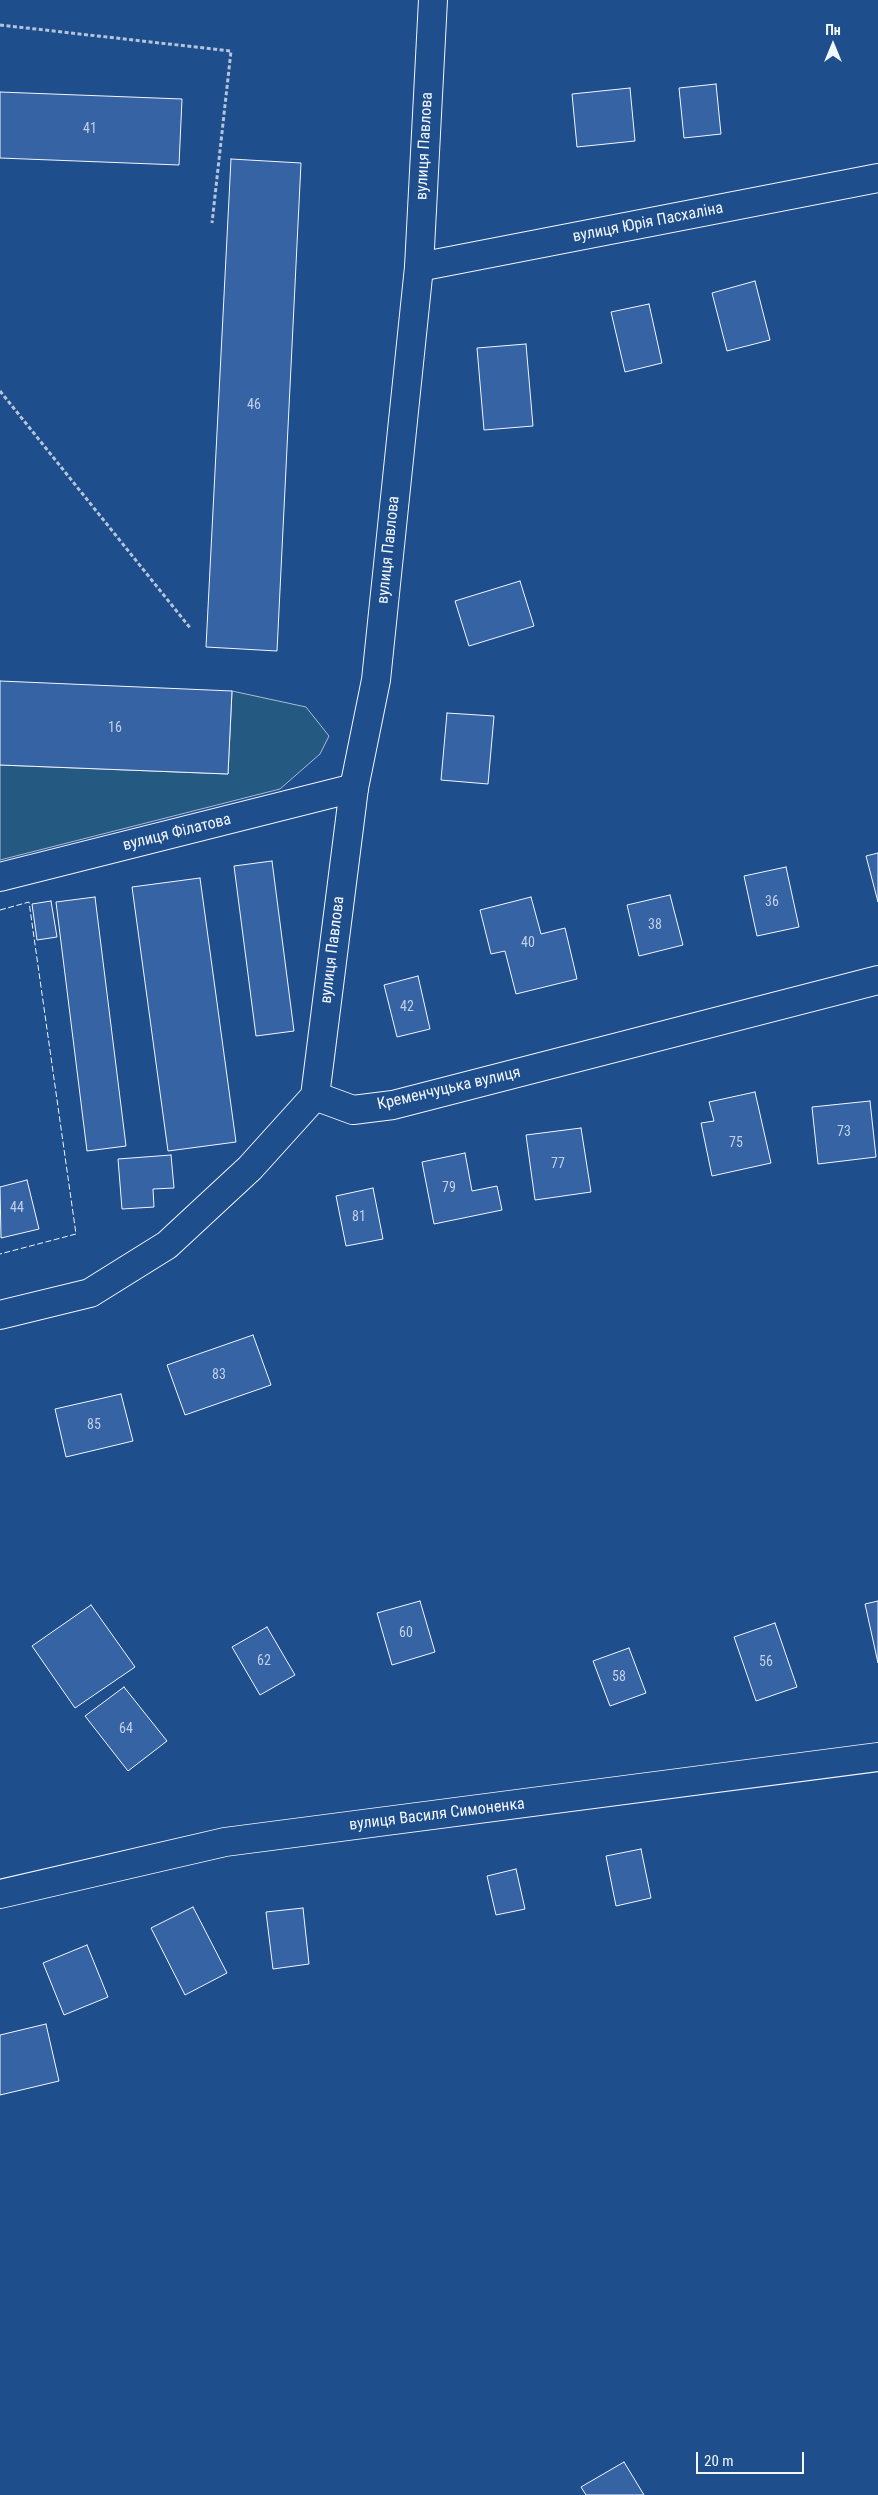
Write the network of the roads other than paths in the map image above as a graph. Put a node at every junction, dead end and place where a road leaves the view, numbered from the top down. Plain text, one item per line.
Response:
1 (433, 0) edge
2 (878, 178) edge
3 (419, 267) junction
4 (354, 788) junction
5 (0, 877) edge
6 (878, 980) edge
7 (315, 1096) junction
8 (0, 1315) edge
9 (878, 1757) edge
10 (0, 1894) edge

1 - 3 street, вулиця Павлова
2 - 3 street, вулиця Юрія Пасхаліна
3 - 4 street, вулиця Павлова
4 - 5 street, вулиця Філатова
4 - 7 street, вулиця Павлова
6 - 7 street, Кременчуцька вулиця
7 - 8 street
9 - 10 street, вулиця Василя Симоненка

